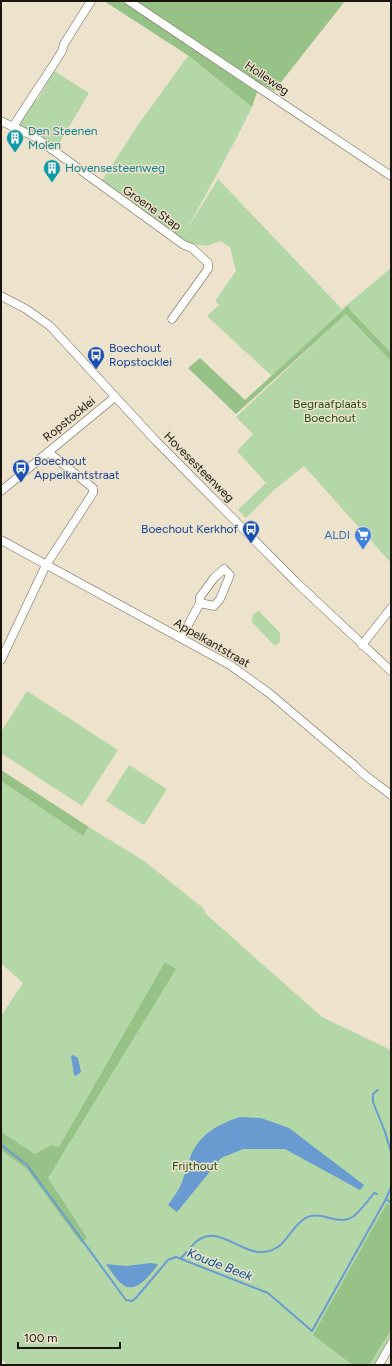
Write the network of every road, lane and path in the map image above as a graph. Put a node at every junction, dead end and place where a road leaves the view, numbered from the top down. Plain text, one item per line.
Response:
1 (91, 1) edge
2 (129, 1) edge
3 (1, 121) edge
4 (13, 127) junction
5 (391, 176) edge
6 (1, 296) edge
7 (172, 319) dead end
8 (115, 397) junction
9 (48, 452) junction
10 (1, 491) edge
11 (1, 540) edge
12 (46, 565) junction
13 (200, 603) junction
14 (391, 608) edge
15 (181, 638) junction
16 (362, 645) junction
17 (1, 660) edge
18 (391, 671) edge
19 (391, 795) edge
20 (391, 1344) edge
21 (379, 1365) edge

1 - 4 street
2 - 5 street, Holleweg
3 - 4 street, Groene Stap
4 - 7 street, Groene Stap
6 - 8 street, Hovesesteenweg
8 - 9 street, Ropstocklei
8 - 16 street, Hovesesteenweg
9 - 10 street, Ropstocklei
9 - 12 street
11 - 12 street, Appelkantstraat
12 - 15 street, Appelkantstraat
12 - 17 street
13 - 13 street
13 - 15 street
14 - 16 street
15 - 19 street, Appelkantstraat
16 - 18 street, Hovesesteenweg
20 - 21 street

